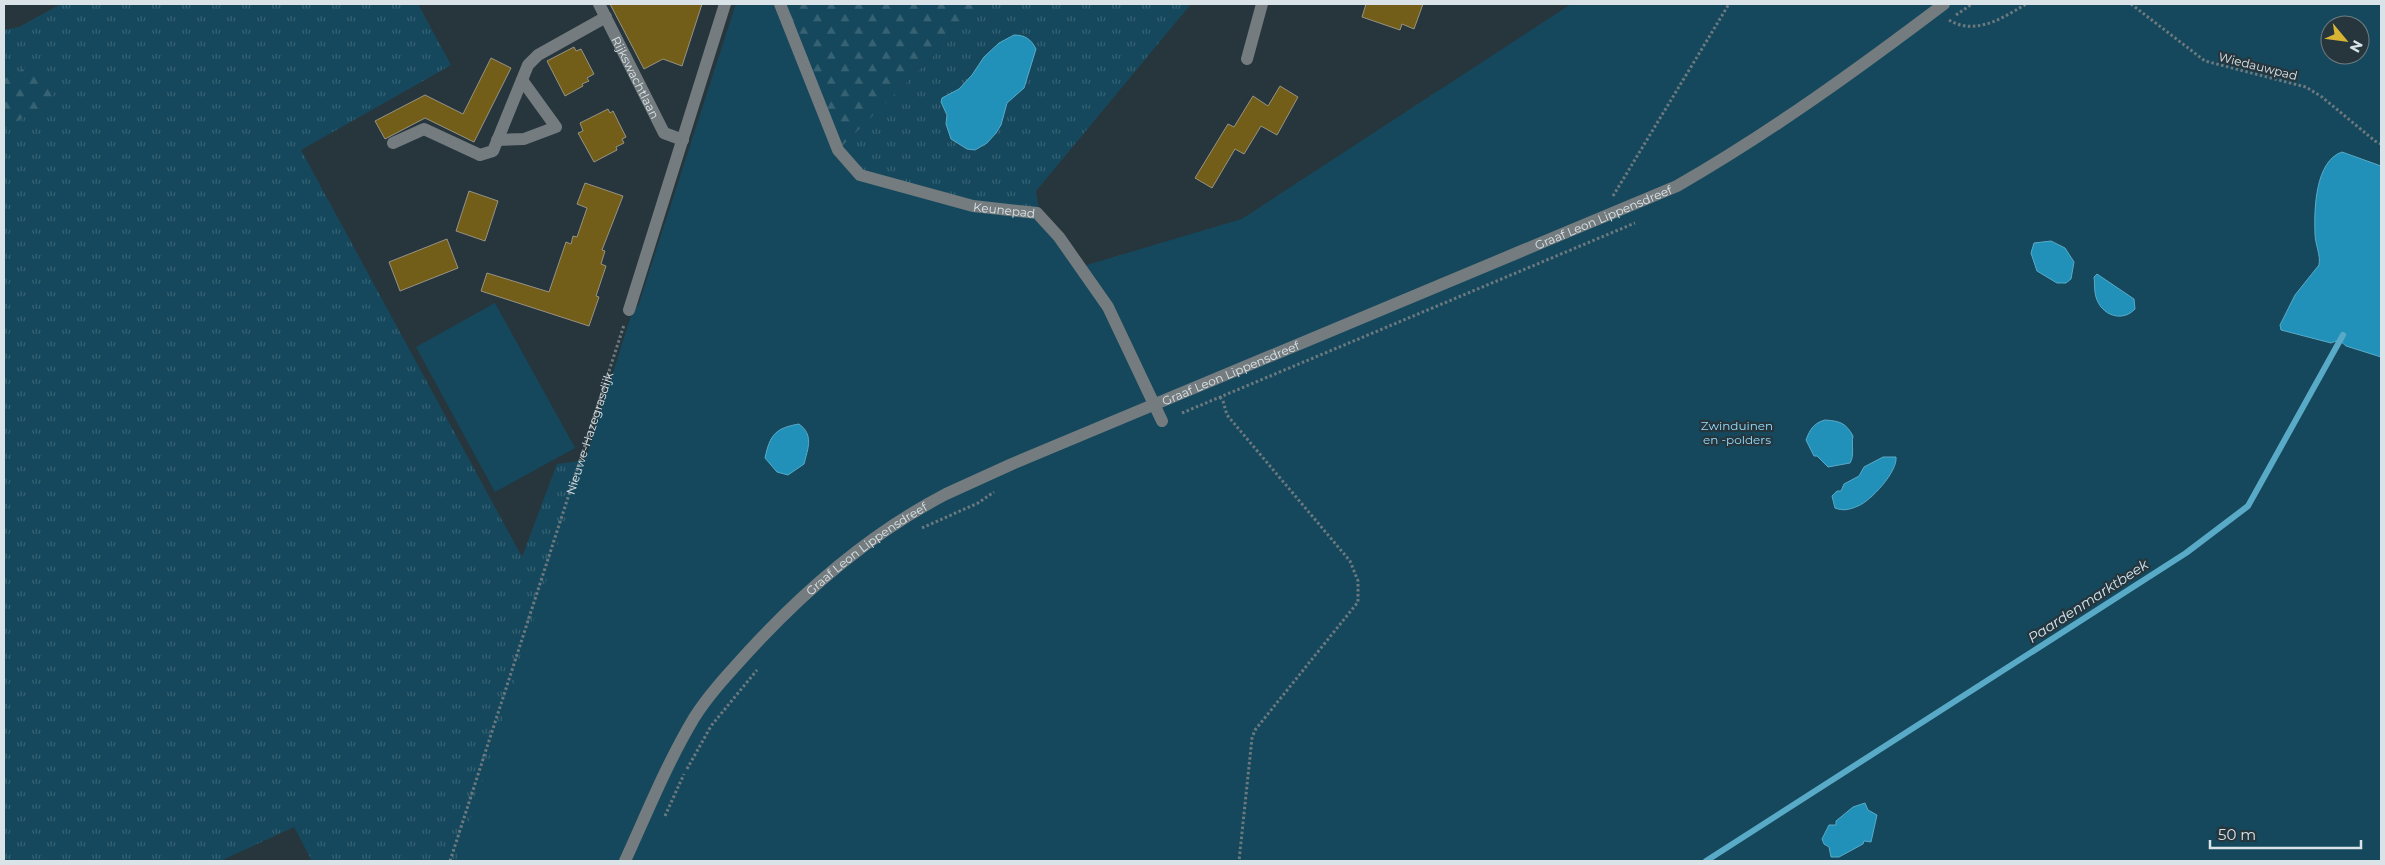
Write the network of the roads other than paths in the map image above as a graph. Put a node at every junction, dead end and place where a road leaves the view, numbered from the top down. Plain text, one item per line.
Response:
1 (599, 4) edge
2 (725, 4) edge
3 (780, 4) edge
4 (1262, 4) edge
5 (1944, 4) edge
6 (606, 17) junction
7 (1247, 59) dead end
8 (522, 80) junction
9 (497, 140) junction
10 (683, 140) junction
11 (393, 143) dead end
12 (629, 310) road end
13 (1156, 405) junction
14 (1162, 421) road end
15 (625, 861) edge

1 - 6 street, Rijkswachtlaan
2 - 10 street
3 - 13 street, Keunepad
4 - 7 street
5 - 13 street, Graaf Leon Lippensdreef
6 - 8 street
6 - 10 street, Rijkswachtlaan
8 - 9 street
8 - 9 street
9 - 11 street
10 - 12 street
13 - 14 street, Keunepad
13 - 15 street, Graaf Leon Lippensdreef

